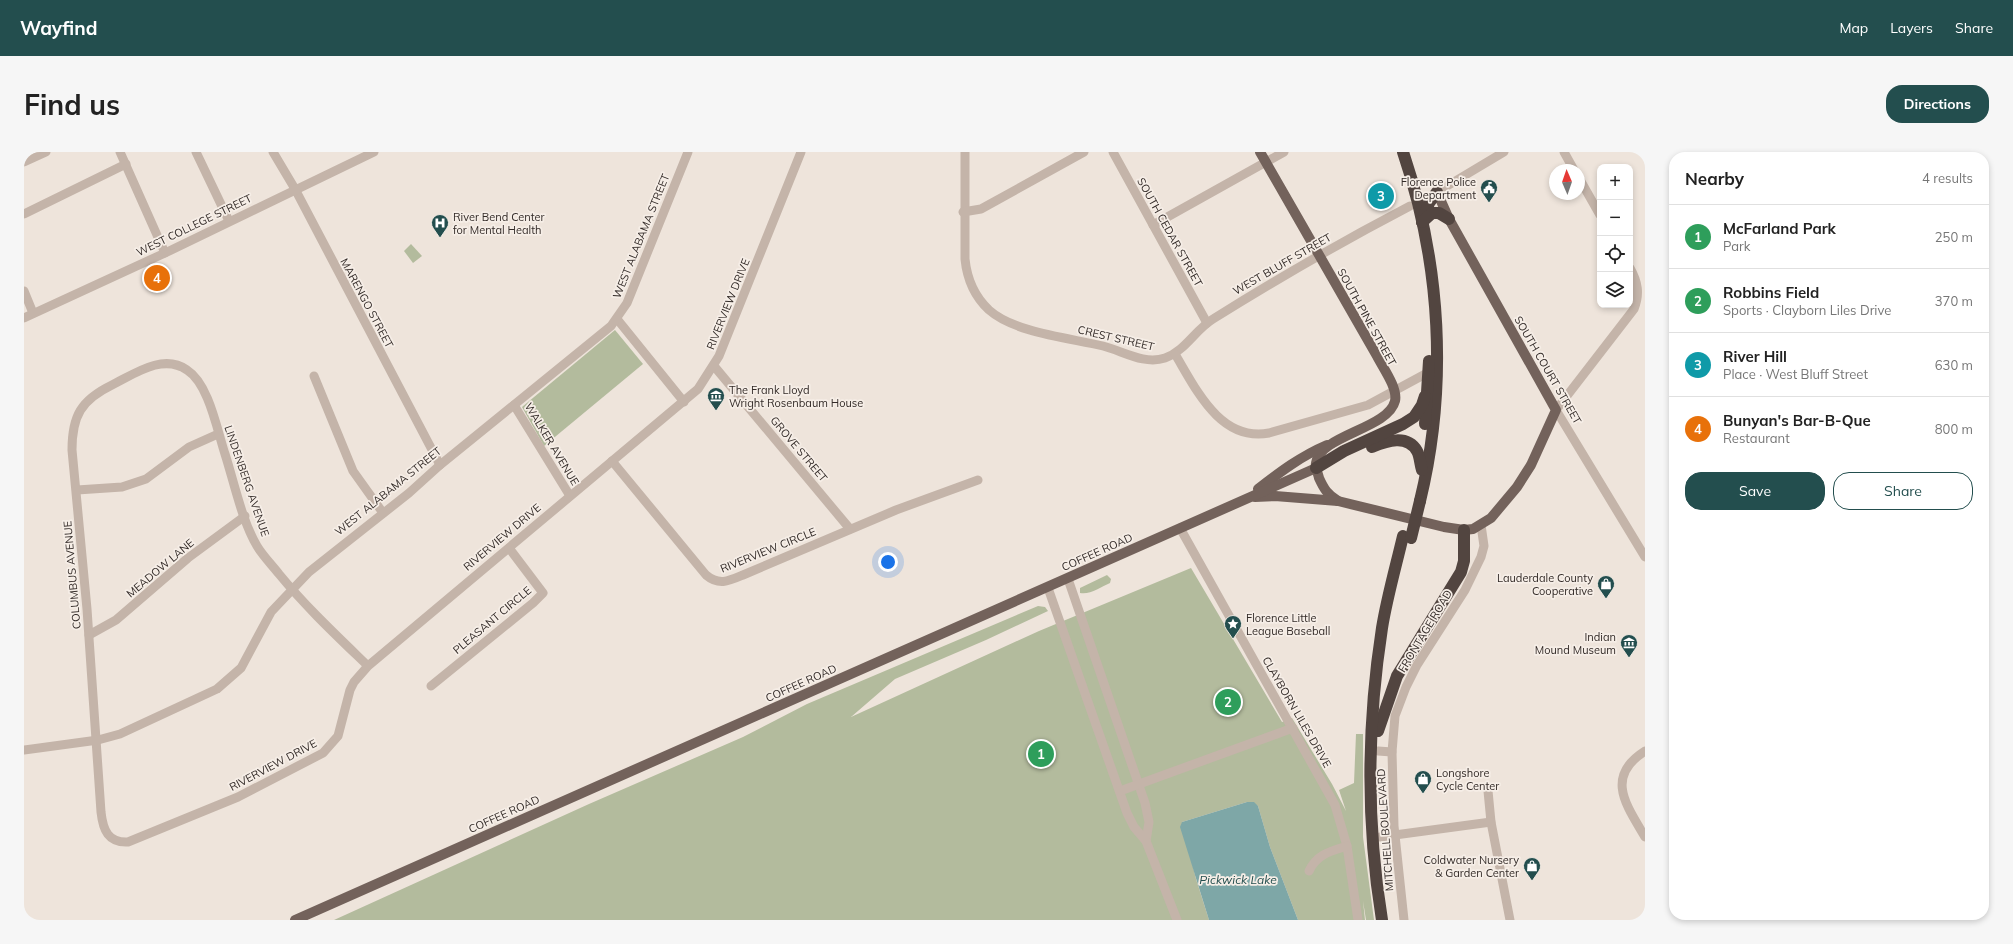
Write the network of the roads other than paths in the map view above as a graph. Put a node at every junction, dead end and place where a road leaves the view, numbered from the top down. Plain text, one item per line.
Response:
1 (46, 152) edge
2 (120, 152) edge
3 (196, 152) edge
4 (273, 152) edge
5 (374, 152) edge
6 (688, 152) edge
7 (801, 152) edge
8 (965, 152) edge
9 (1084, 152) edge
10 (1113, 152) edge
11 (1260, 152) edge
12 (1284, 152) edge
13 (1394, 152) edge
14 (1403, 152) edge
15 (1504, 152) edge
16 (1564, 152) edge
17 (24, 162) edge
18 (1266, 162) junction
19 (126, 164) junction
20 (1571, 164) edge
21 (295, 189) junction
22 (1585, 189) edge
23 (1414, 191) junction
24 (1437, 192) junction
25 (1410, 206) junction
26 (1597, 210) edge
27 (963, 212) junction
28 (24, 214) edge
29 (1450, 219) junction
30 (229, 221) junction
31 (1422, 222) junction
32 (1153, 225) junction
33 (165, 253) junction
34 (1320, 256) junction
35 (1632, 272) edge
36 (24, 291) edge
37 (34, 313) junction
38 (24, 318) edge
39 (617, 319) junction
40 (1207, 323) junction
41 (1175, 354) junction
42 (182, 366) joint
43 (714, 366) junction
44 (314, 376) dead end
45 (1428, 378) junction
46 (1394, 390) junction
47 (684, 402) junction
48 (514, 405) junction
49 (1556, 410) junction
50 (218, 434) junction
51 (1334, 442) junction
52 (612, 461) junction
53 (440, 465) junction
54 (1316, 468) junction
55 (1422, 470) junction
56 (978, 480) dead end
57 (77, 490) junction
58 (570, 496) junction
59 (1247, 497) junction
60 (1338, 501) junction
61 (1416, 501) junction
62 (383, 513) junction
63 (245, 516) junction
64 (1481, 525) junction
65 (1180, 528) junction
66 (850, 529) junction
67 (1464, 530) junction
68 (1407, 537) junction
69 (509, 548) junction
70 (1645, 557) edge
71 (1068, 579) junction
72 (1048, 588) junction
73 (292, 590) junction
74 (89, 635) junction
75 (368, 666) junction
76 (431, 686) dead end
77 (1293, 728) junction
78 (1378, 731) junction
79 (98, 740) junction
80 (24, 750) edge
81 (1378, 751) junction
82 (1645, 751) edge
83 (1392, 752) junction
84 (1139, 784) junction
85 (1488, 790) dead end
86 (1120, 791) junction
87 (1491, 822) junction
88 (1395, 836) junction
89 (1380, 837) junction
90 (1645, 838) edge
91 (1146, 841) junction
92 (124, 842) joint
93 (1347, 846) junction
94 (1309, 870) dead end
95 (295, 920) edge
96 (1177, 920) edge
97 (1358, 920) edge
98 (1382, 920) edge
99 (1389, 920) edge
100 (1404, 920) edge
101 (1510, 920) edge

1 - 17 street
2 - 19 street
3 - 30 street
4 - 21 street, MARENGO STREET
5 - 21 street, WEST COLLEGE STREET
6 - 39 street, WEST ALABAMA STREET
7 - 43 street, RIVERVIEW DRIVE
8 - 27 street, CREST STREET
9 - 27 street
10 - 32 street, SOUTH CEDAR STREET
11 - 18 main road, SOUTH PINE STREET
12 - 18 street
13 - 25 highway
14 - 23 highway
15 - 24 street
16 - 20 street
18 - 32 street
18 - 34 main road, SOUTH PINE STREET
19 - 28 street
19 - 33 street
21 - 30 street, WEST COLLEGE STREET
21 - 53 street, MARENGO STREET
22 - 26 street
23 - 24 highway
23 - 31 highway
24 - 29 main road, SOUTH COURT STREET
24 - 31 highway
25 - 34 street, WEST BLUFF STREET
25 - 45 highway
27 - 41 street, CREST STREET
29 - 31 highway
29 - 49 main road, SOUTH COURT STREET
30 - 33 street, WEST COLLEGE STREET
31 - 61 highway
32 - 40 street, SOUTH CEDAR STREET
33 - 37 street, WEST COLLEGE STREET
34 - 40 street, WEST BLUFF STREET
34 - 46 main road, SOUTH PINE STREET
35 - 49 street
36 - 37 street
37 - 38 street, WEST COLLEGE STREET
39 - 47 street
39 - 48 street, WEST ALABAMA STREET
40 - 41 street, WEST BLUFF STREET
41 - 46 street
42 - 50 street, LINDENBERG AVENUE
42 - 57 street, COLUMBUS AVENUE
43 - 47 street, RIVERVIEW DRIVE
43 - 66 street, GROVE STREET
44 - 62 street
45 - 46 street
45 - 54 highway
45 - 55 highway
46 - 51 main road
47 - 52 street, RIVERVIEW DRIVE
48 - 53 street, WEST ALABAMA STREET
48 - 58 street, WALKER AVENUE
49 - 64 main road
49 - 70 street, SOUTH COURT STREET
50 - 57 street
50 - 63 street, LINDENBERG AVENUE
51 - 54 main road
51 - 59 main road
52 - 58 street, RIVERVIEW DRIVE
52 - 66 street, RIVERVIEW CIRCLE
53 - 62 street, WEST ALABAMA STREET
54 - 55 highway
54 - 59 main road, COFFEE ROAD
54 - 60 main road
55 - 61 highway
56 - 66 street, RIVERVIEW CIRCLE
57 - 74 street, COLUMBUS AVENUE
58 - 69 street, RIVERVIEW DRIVE
59 - 60 main road
59 - 65 main road, COFFEE ROAD
60 - 67 main road
61 - 68 highway
62 - 73 street, WEST ALABAMA STREET
63 - 73 street, LINDENBERG AVENUE
63 - 74 street, MEADOW LANE
64 - 67 main road
64 - 83 street, FRONTAGE ROAD
65 - 71 main road, COFFEE ROAD
65 - 77 street, CLAYBORN LILES DRIVE
67 - 78 highway
68 - 78 highway
68 - 98 highway
69 - 75 street, RIVERVIEW DRIVE
69 - 76 street, PLEASANT CIRCLE
71 - 72 main road, COFFEE ROAD
71 - 84 street
72 - 86 street
72 - 95 main road, COFFEE ROAD
73 - 75 street, LINDENBERG AVENUE
73 - 79 street, WEST ALABAMA STREET
74 - 79 street, COLUMBUS AVENUE
75 - 92 street, RIVERVIEW DRIVE
77 - 84 street
77 - 93 street, CLAYBORN LILES DRIVE
78 - 81 highway
79 - 80 street, WEST ALABAMA STREET
79 - 92 street, COLUMBUS AVENUE
81 - 83 street
81 - 89 highway
82 - 90 street
83 - 88 street, MITCHELL BOULEVARD
84 - 86 street
84 - 91 street
85 - 87 street
86 - 91 street
87 - 88 street
87 - 101 street
88 - 89 street
88 - 100 street, MITCHELL BOULEVARD
89 - 99 highway
91 - 96 street
93 - 94 street
93 - 97 street, CLAYBORN LILES DRIVE

